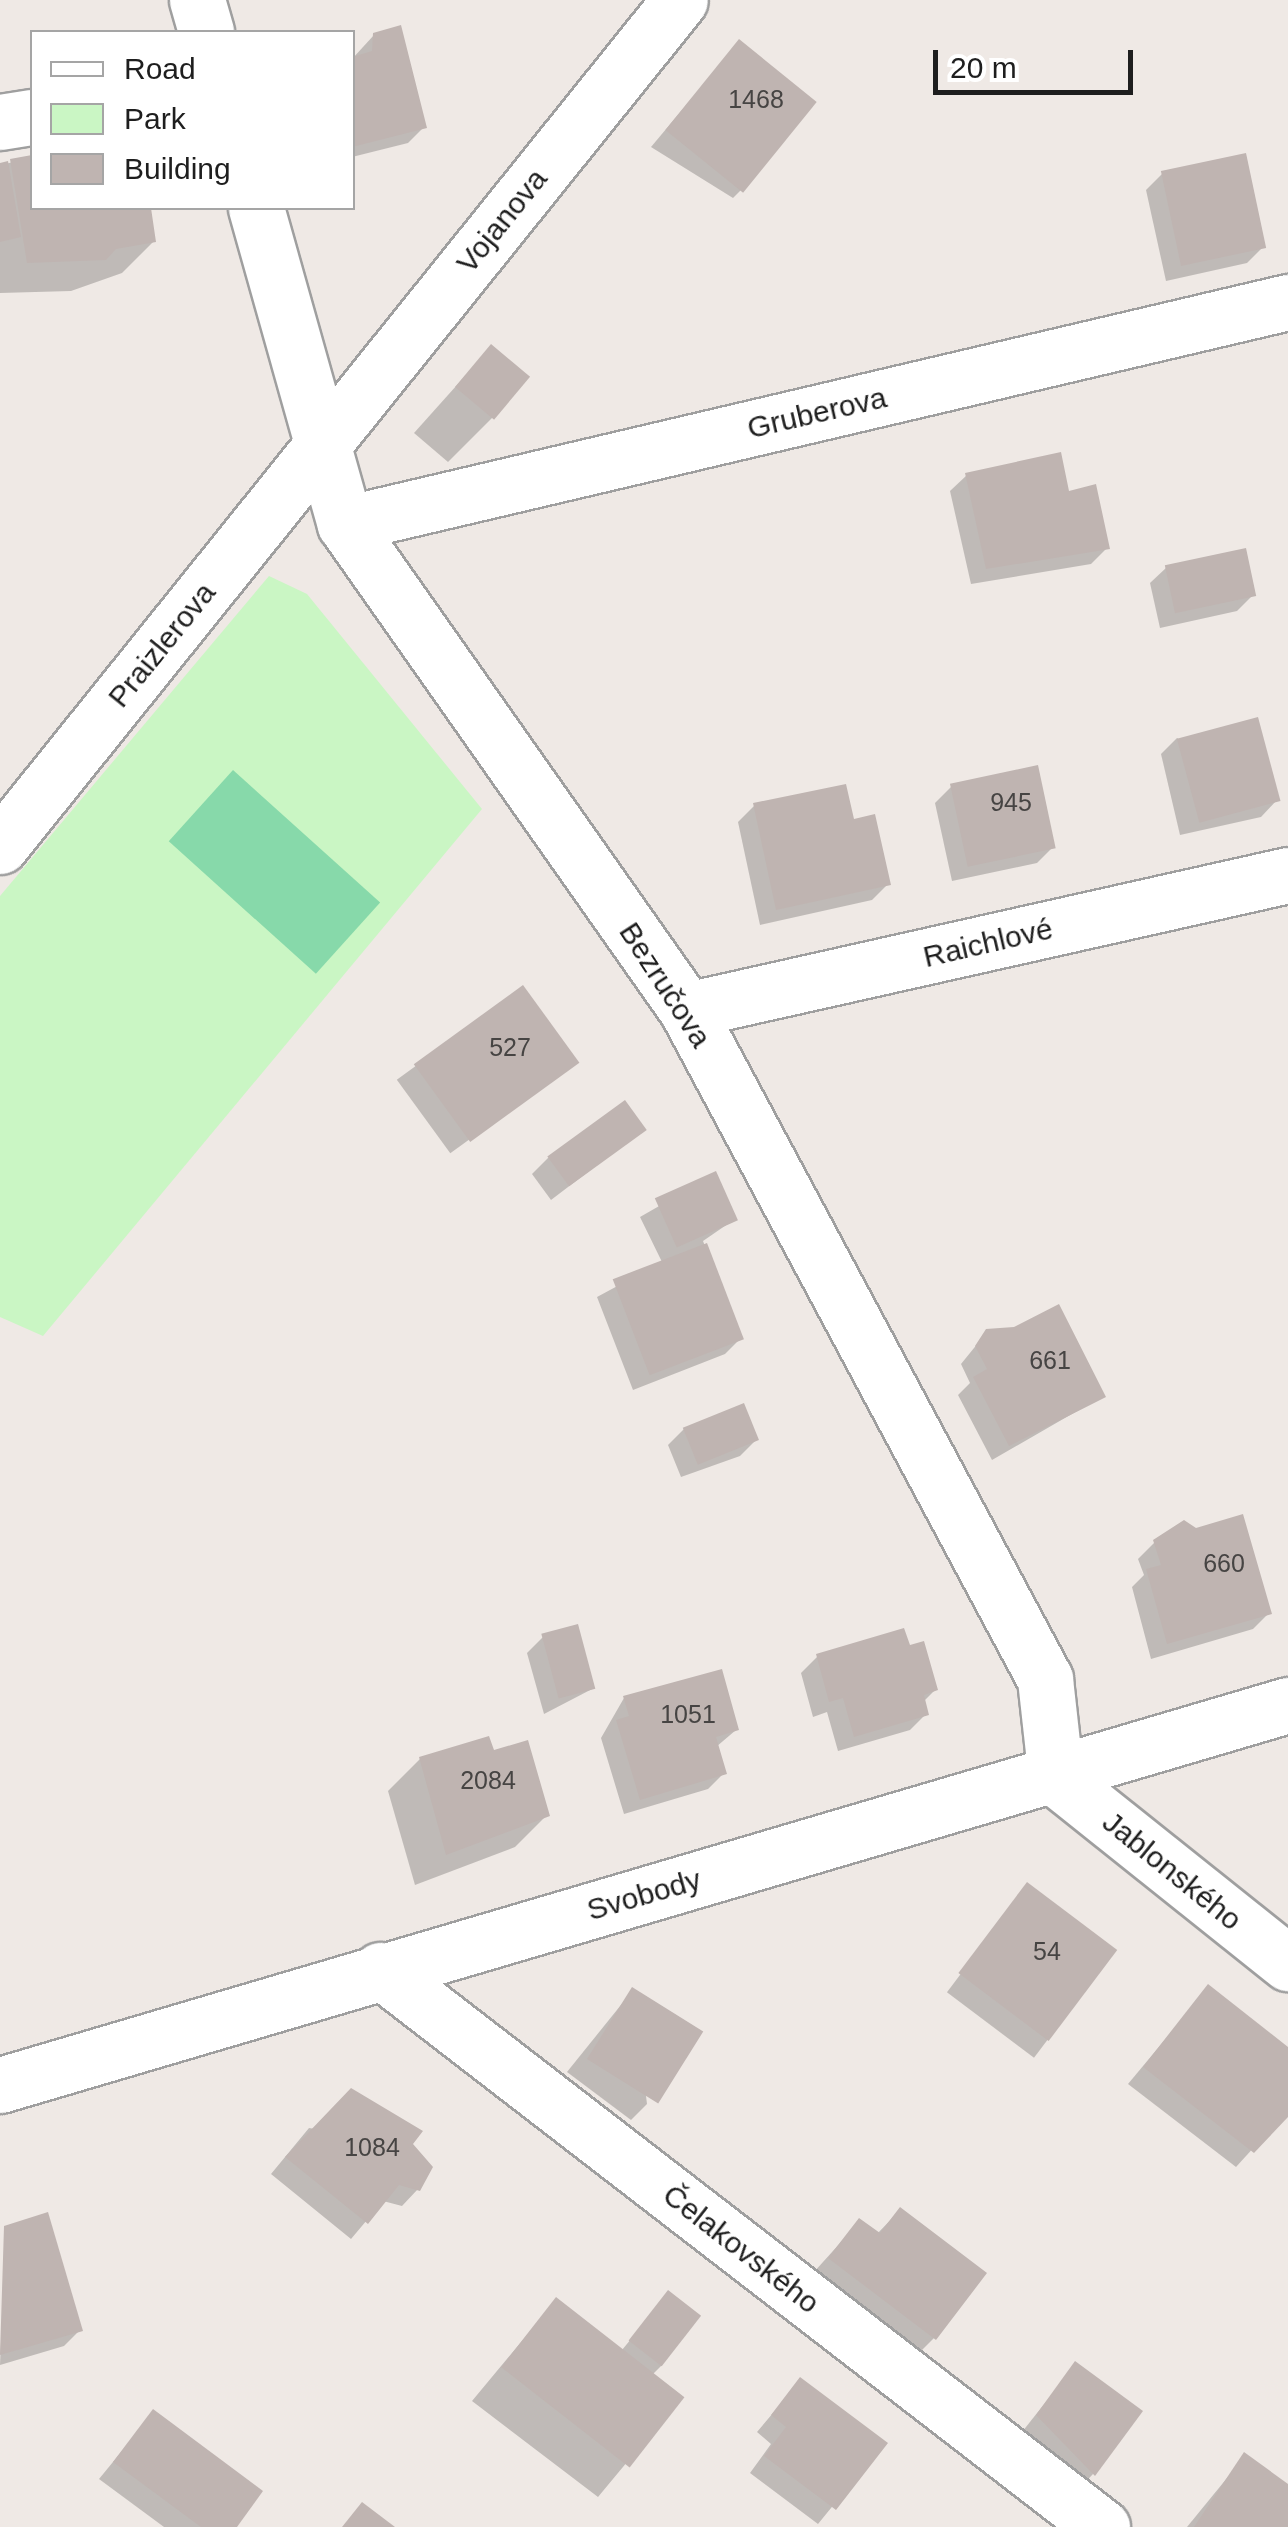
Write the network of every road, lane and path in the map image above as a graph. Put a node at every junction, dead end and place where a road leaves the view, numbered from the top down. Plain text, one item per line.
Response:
1 (197, 0) edge
2 (680, 0) edge
3 (205, 30) edge
4 (30, 117) edge
5 (0, 122) edge
6 (257, 210) edge
7 (1288, 302) edge
8 (324, 443) junction
9 (345, 524) junction
10 (0, 846) edge
11 (1288, 875) edge
12 (687, 1010) junction
13 (1288, 1705) edge
14 (1056, 1778) junction
15 (1288, 1963) edge
16 (380, 1970) junction
17 (0, 2084) edge
18 (1102, 2527) edge

1 - 3 street
2 - 8 street, Vojanova
4 - 5 street
6 - 8 street, Bezručova
7 - 9 street, Gruberova
8 - 9 street, Bezručova
8 - 10 street, Praizlerova
9 - 12 street, Bezručova
11 - 12 street, Raichlové
12 - 14 street, Bezručova
13 - 14 street, Svobody
14 - 15 street, Jablonského
14 - 16 street, Svobody
16 - 17 street, Svobody
16 - 18 street, Čelakovského

